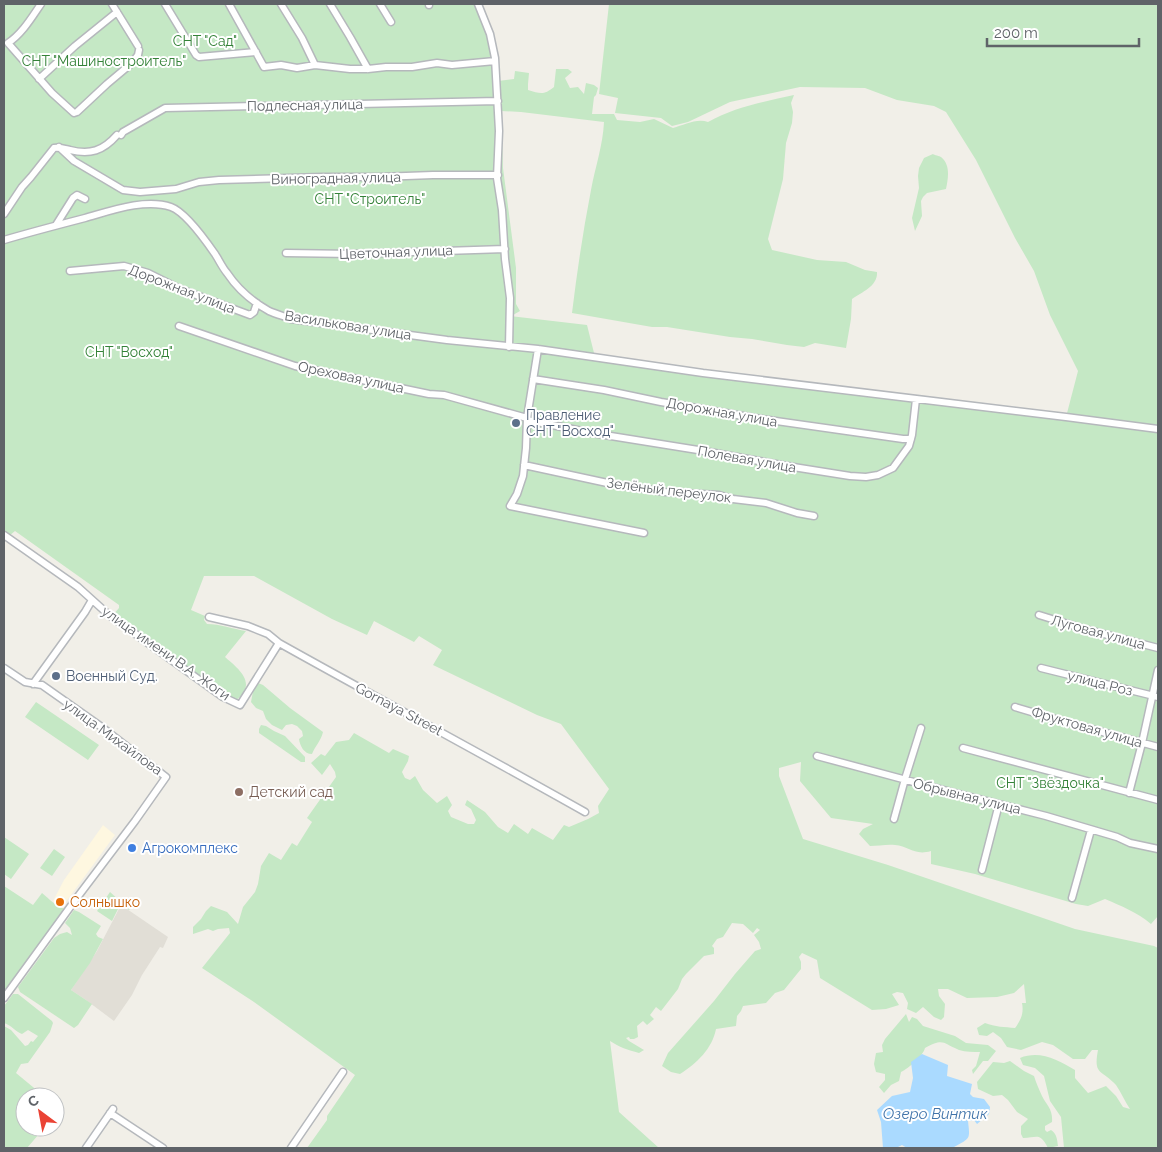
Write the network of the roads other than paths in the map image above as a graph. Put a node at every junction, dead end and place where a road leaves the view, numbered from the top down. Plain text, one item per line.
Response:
1 (41, 4) edge
2 (112, 4) edge
3 (165, 4) edge
4 (229, 4) edge
5 (281, 4) edge
6 (330, 4) edge
7 (380, 4) edge
8 (478, 4) edge
9 (117, 12) junction
10 (391, 22) dead end
11 (256, 52) junction
12 (496, 61) junction
13 (315, 65) junction
14 (368, 69) junction
15 (38, 79) junction
16 (498, 101) junction
17 (59, 147) junction
18 (498, 175) junction
19 (84, 199) dead end
20 (4, 214) edge
21 (56, 225) junction
22 (4, 240) edge
23 (505, 249) junction
24 (286, 254) dead end
25 (70, 271) dead end
26 (257, 303) junction
27 (179, 326) dead end
28 (509, 347) junction
29 (538, 350) junction
30 (533, 379) junction
31 (916, 399) junction
32 (527, 419) junction
33 (1158, 429) edge
34 (911, 439) junction
35 (524, 465) junction
36 (814, 516) dead end
37 (644, 533) dead end
38 (4, 535) edge
39 (92, 600) junction
40 (1038, 615) dead end
41 (209, 617) dead end
42 (279, 644) junction
43 (1158, 648) edge
44 (4, 668) edge
45 (1042, 668) dead end
46 (1158, 670) edge
47 (33, 684) junction
48 (1155, 696) edge
49 (1015, 706) dead end
50 (921, 728) dead end
51 (1142, 743) junction
52 (1158, 747) edge
53 (963, 748) dead end
54 (817, 756) dead end
55 (905, 780) junction
56 (1129, 793) junction
57 (1158, 800) edge
58 (999, 804) junction
59 (585, 812) dead end
60 (894, 819) dead end
61 (1091, 830) junction
62 (1158, 849) edge
63 (982, 870) dead end
64 (1072, 898) dead end
65 (4, 998) edge
66 (343, 1072) dead end
67 (86, 1148) edge
68 (163, 1148) edge
69 (292, 1148) edge

1 - 15 street
2 - 9 street
3 - 11 street
4 - 11 street
5 - 13 street
6 - 14 street
7 - 10 street
8 - 12 street
9 - 15 street
9 - 15 street
11 - 13 street
12 - 14 street
12 - 16 street
13 - 14 street
16 - 17 street, Подлесная улица
16 - 18 street
17 - 18 street, Виноградная улица
17 - 20 street
18 - 23 street
19 - 21 street
21 - 22 street, Васильковая улица
21 - 26 street, Васильковая улица
23 - 24 street, Цветочная улица
23 - 28 street
25 - 26 street, Дорожная улица
26 - 28 street, Васильковая улица
27 - 32 street, Ореховая улица
28 - 29 street, Васильковая улица
29 - 30 street
29 - 31 street, Васильковая улица
30 - 32 street
30 - 34 street, Дорожная улица
31 - 33 street
31 - 34 street, Полевая улица
32 - 34 street, Полевая улица
32 - 35 street
35 - 36 street, Зелёный переулок
35 - 37 street
38 - 39 street, улица имени В.А. Жоги
39 - 42 street, улица имени В.А. Жоги
39 - 47 street
40 - 43 street, Луговая улица
41 - 42 street, Gornaya Street
42 - 59 street, Gornaya Street
44 - 47 street, улица Михайлова
45 - 48 street, улица Роз
46 - 48 street
47 - 65 street, улица Михайлова
48 - 51 street
49 - 51 street, Фруктовая улица
50 - 55 street
51 - 52 street, Фруктовая улица
51 - 56 street
53 - 56 street
54 - 55 street, Обрывная улица
55 - 58 street, Обрывная улица
55 - 60 street
56 - 57 street
58 - 61 street, Обрывная улица
58 - 63 street
61 - 62 street, Обрывная улица
61 - 64 street
66 - 69 street
67 - 68 street

